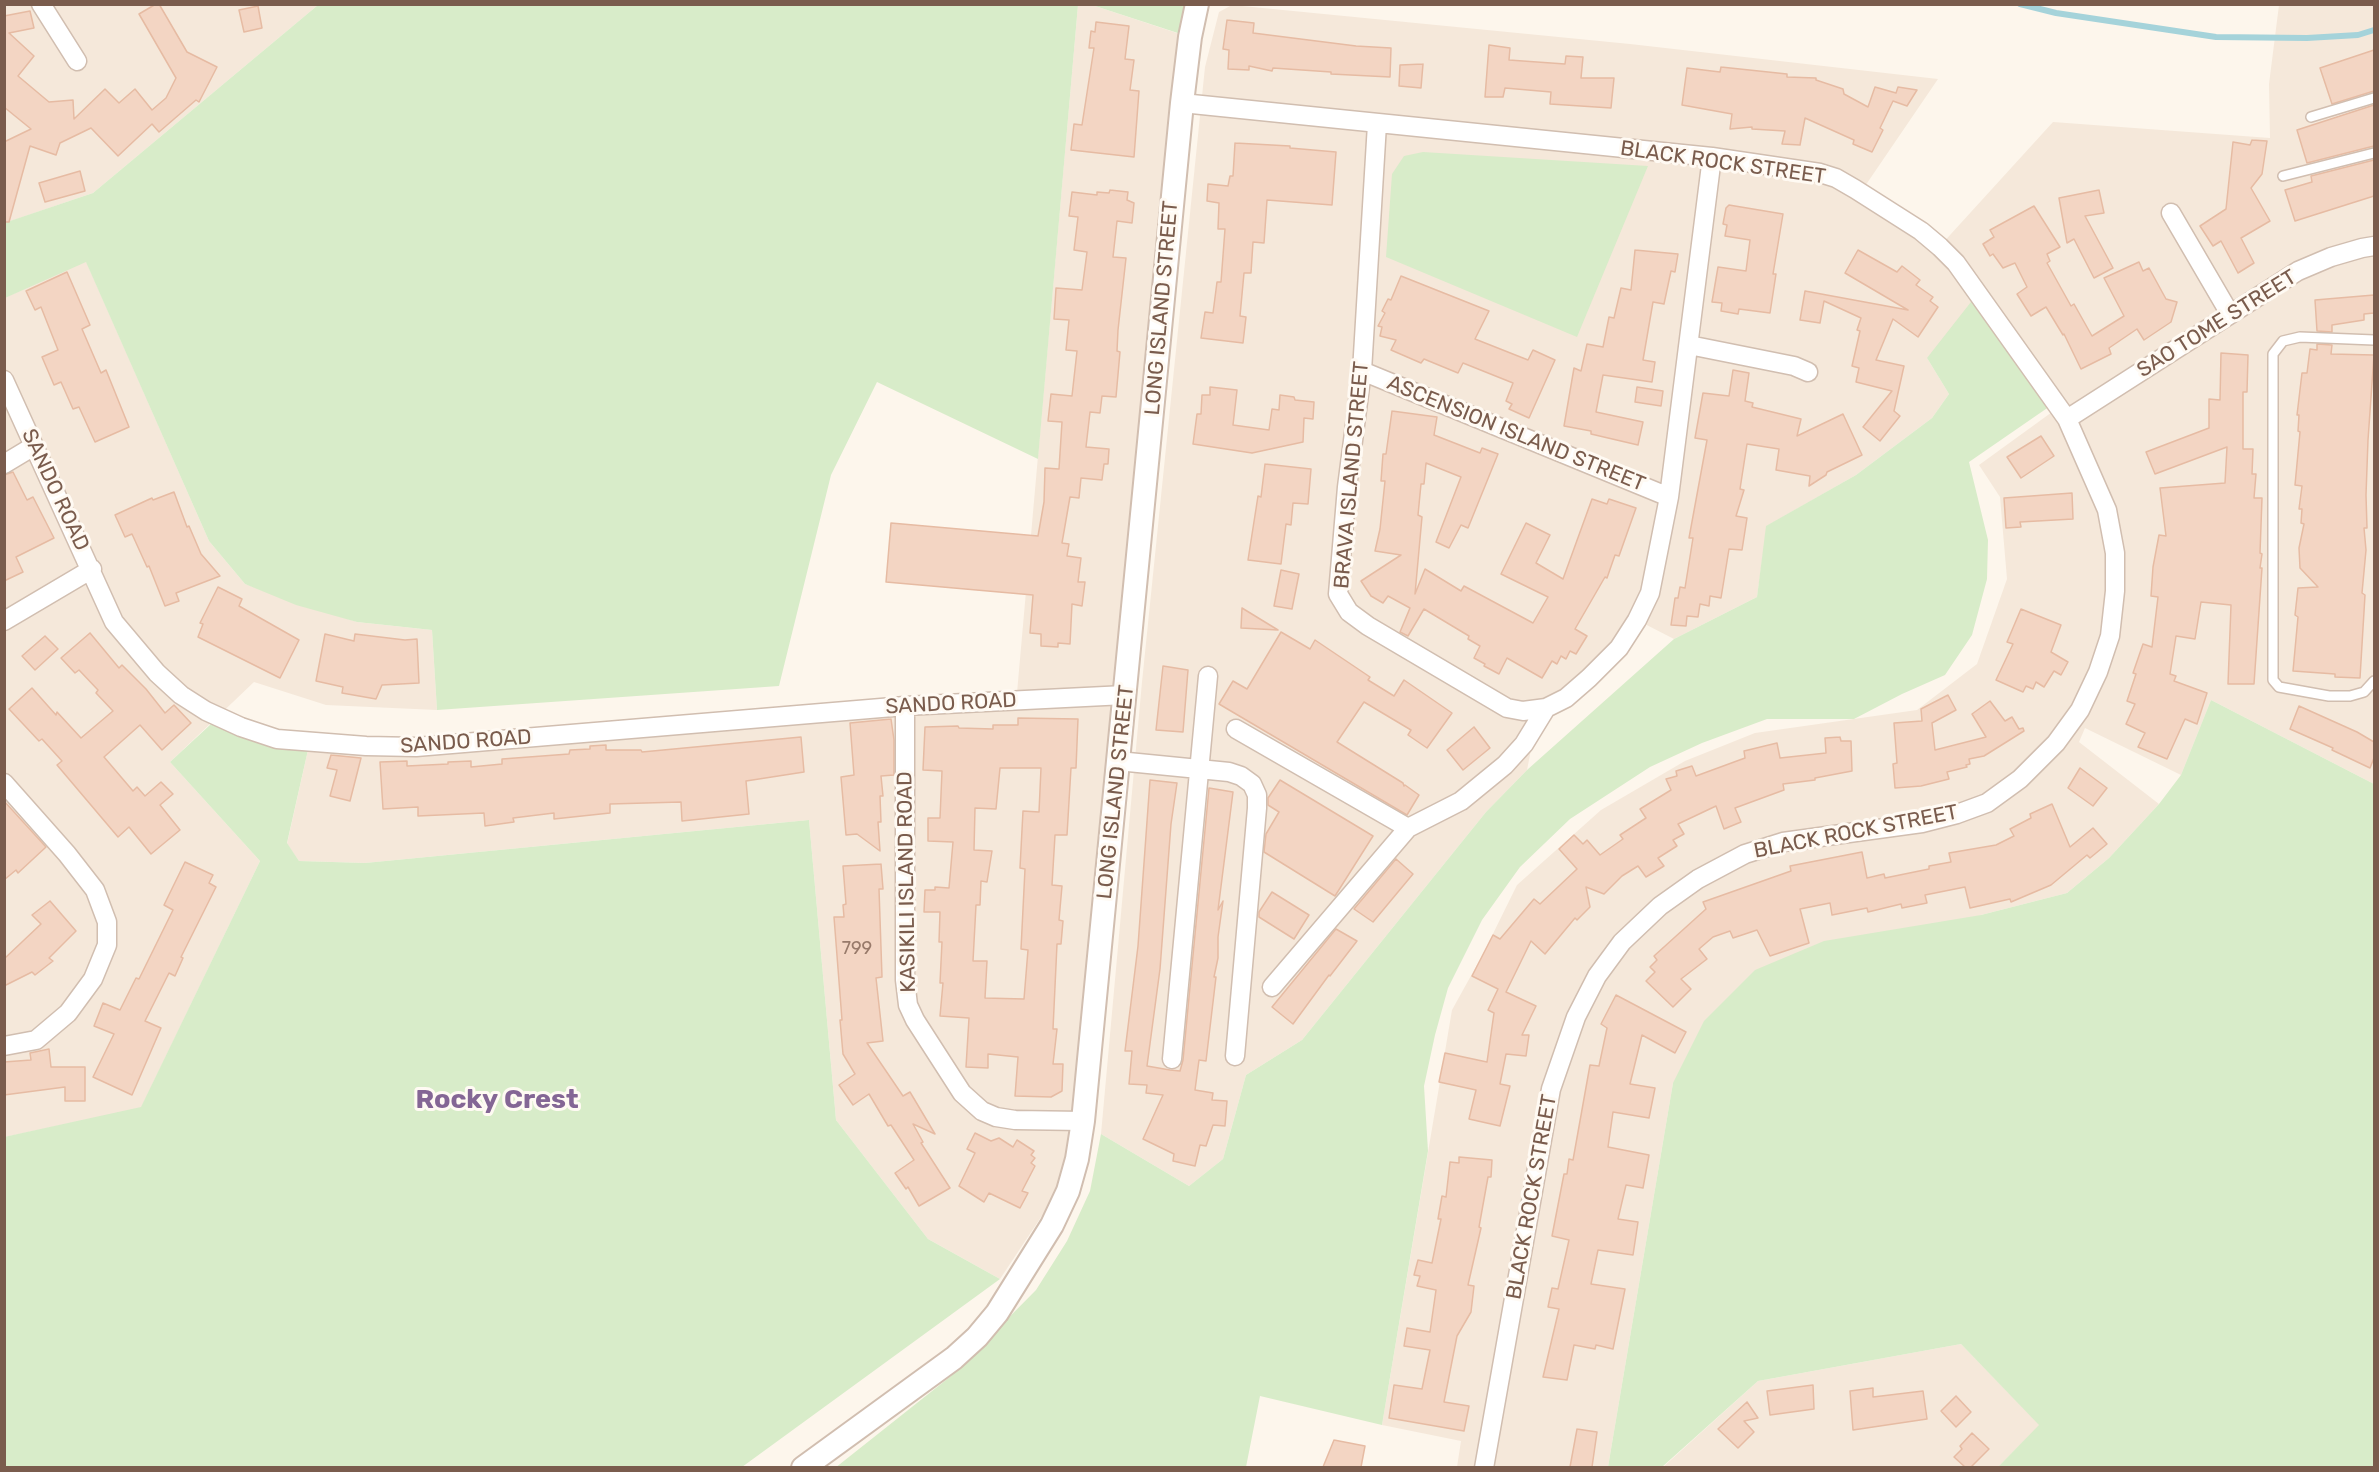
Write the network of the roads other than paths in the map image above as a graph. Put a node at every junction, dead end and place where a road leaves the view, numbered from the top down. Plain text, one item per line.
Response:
1 (41, 4) edge
2 (1197, 4) edge
3 (78, 61) dead end
4 (2374, 98) edge
5 (1182, 103) junction
6 (2311, 117) dead end
7 (1377, 124) junction
8 (2374, 153) edge
9 (1713, 158) junction
10 (2283, 176) dead end
11 (2170, 213) dead end
12 (2374, 246) edge
13 (2230, 314) junction
14 (2374, 340) edge
15 (1689, 345) junction
16 (1362, 371) junction
17 (1808, 372) dead end
18 (4, 380) edge
19 (2067, 419) junction
20 (34, 446) junction
21 (4, 464) edge
22 (1669, 497) junction
23 (92, 569) junction
24 (4, 621) edge
25 (1208, 676) dead end
26 (2374, 681) edge
27 (1125, 695) junction
28 (905, 706) junction
29 (1546, 708) junction
30 (1236, 729) dead end
31 (1118, 761) junction
32 (1198, 770) junction
33 (4, 783) edge
34 (1408, 828) junction
35 (1272, 987) dead end
36 (4, 1046) edge
37 (1234, 1056) dead end
38 (1172, 1059) dead end
39 (1083, 1121) junction
40 (804, 1467) edge
41 (1484, 1467) edge

1 - 3 street
2 - 5 street, LONG ISLAND STREET
4 - 6 lane
5 - 7 street, BLACK ROCK STREET
5 - 27 street, LONG ISLAND STREET
7 - 9 street, BLACK ROCK STREET
7 - 16 street, BRAVA ISLAND STREET
8 - 10 lane
9 - 15 street, BRAVA ISLAND STREET
9 - 19 street, BLACK ROCK STREET
11 - 13 street
12 - 13 street, SAO TOME STREET
13 - 19 street, SAO TOME STREET
14 - 26 lane
15 - 17 street
15 - 22 street, BRAVA ISLAND STREET
16 - 22 street, ASCENSION ISLAND STREET
16 - 29 street, BRAVA ISLAND STREET
18 - 20 street, SANDO ROAD
19 - 41 street, BLACK ROCK STREET
20 - 21 street
20 - 23 street, SANDO ROAD
22 - 29 street, BRAVA ISLAND STREET
23 - 24 street
23 - 28 street, SANDO ROAD
25 - 32 street
27 - 28 street, SANDO ROAD
27 - 31 street, LONG ISLAND STREET
28 - 39 street, KASIKILI ISLAND ROAD
29 - 34 street
30 - 34 street
31 - 32 street
31 - 39 street, LONG ISLAND STREET
32 - 37 street
32 - 38 street
33 - 36 street
34 - 35 street
39 - 40 street, LONG ISLAND STREET

